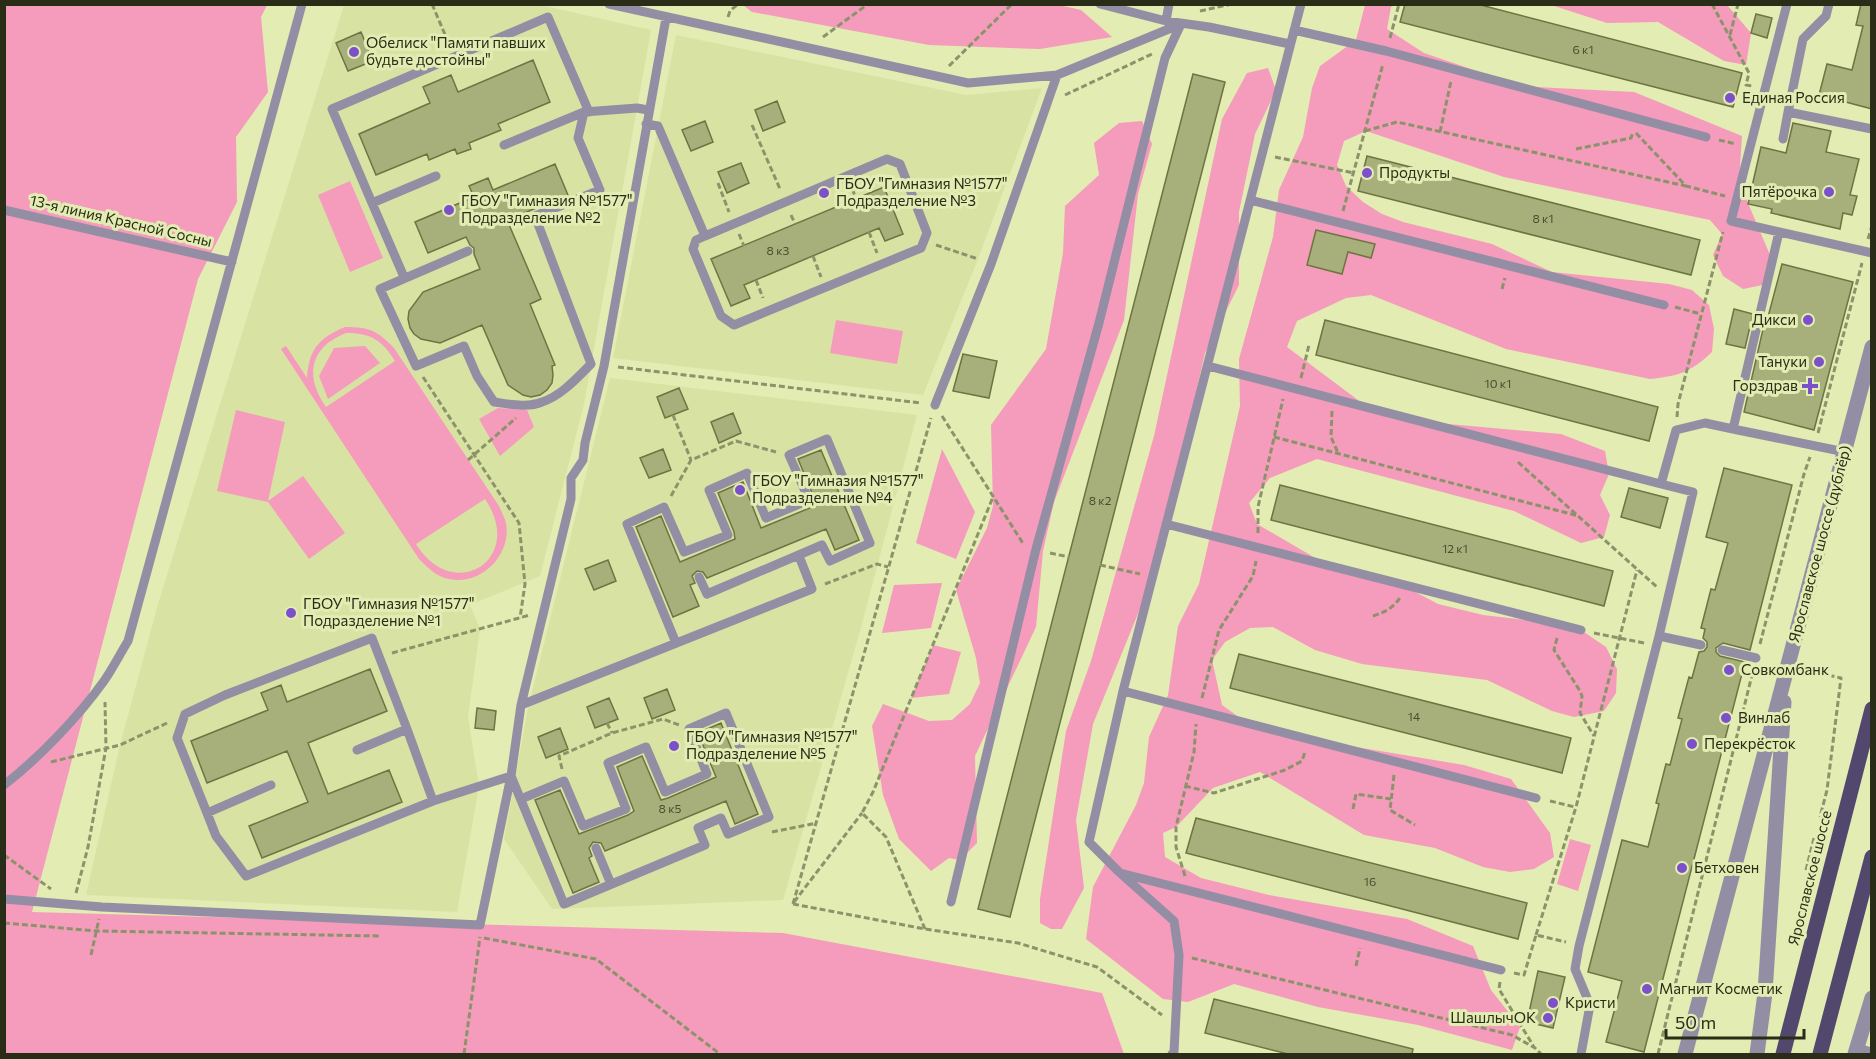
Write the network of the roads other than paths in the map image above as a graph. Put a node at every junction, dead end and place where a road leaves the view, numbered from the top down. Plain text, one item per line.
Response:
1 (302, 4) edge
2 (609, 4) edge
3 (1100, 4) edge
4 (1169, 4) edge
5 (1301, 4) edge
6 (1787, 4) edge
7 (1829, 4) edge
8 (666, 18) junction
9 (1166, 21) junction
10 (1181, 24) junction
11 (1294, 30) junction
12 (1290, 44) junction
13 (1057, 75) junction
14 (648, 110) junction
15 (586, 112) junction
16 (1788, 112) junction
17 (646, 124) junction
18 (1872, 129) edge
19 (1706, 137) road end
20 (1783, 139) dead end
21 (504, 145) dead end
22 (436, 176) dead end
23 (1250, 200) junction
24 (372, 203) junction
25 (4, 210) edge
26 (1779, 232) junction
27 (705, 236) junction
28 (468, 251) dead end
29 (1868, 252) edge
30 (232, 262) junction
31 (404, 278) junction
32 (1665, 305) road end
33 (1872, 347) edge
34 (591, 364) junction
35 (604, 366) junction
36 (1208, 366) junction
37 (935, 405) road end
38 (1733, 429) junction
39 (1845, 452) junction
40 (1661, 484) junction
41 (1166, 524) junction
42 (799, 556) junction
43 (699, 577) dead end
44 (1581, 630) road end
45 (1658, 641) junction
46 (676, 643) junction
47 (1701, 645) dead end
48 (1722, 650) dead end
49 (1756, 658) road end
50 (1787, 666) junction
51 (1123, 690) junction
52 (521, 705) junction
53 (1872, 710) edge
54 (408, 729) junction
55 (357, 750) dead end
56 (511, 776) junction
57 (4, 784) edge
58 (271, 785) dead end
59 (1536, 798) road end
60 (521, 799) junction
61 (433, 801) junction
62 (207, 813) junction
63 (596, 848) dead end
64 (1872, 858) edge
65 (1119, 873) junction
66 (611, 884) junction
67 (4, 899) edge
68 (951, 902) dead end
69 (1501, 970) road end
70 (1872, 998) edge
71 (1861, 1052) edge
72 (1173, 1053) edge
73 (1185, 1054) edge
74 (1581, 1054) edge
75 (1685, 1054) edge
76 (1757, 1054) edge
77 (1783, 1054) edge
78 (1820, 1054) edge

1 - 30 lane
2 - 8 lane
3 - 9 lane
4 - 9 lane
5 - 11 lane
6 - 26 lane
7 - 16 lane
8 - 13 lane
8 - 14 lane
9 - 10 lane
10 - 12 lane
10 - 13 lane
10 - 68 lane
11 - 12 lane
11 - 19 lane
12 - 23 lane
13 - 37 lane
14 - 15 lane
14 - 17 lane
15 - 21 lane
15 - 24 lane
15 - 34 lane
16 - 18 lane
16 - 20 lane
17 - 27 lane
17 - 35 lane
22 - 24 lane
23 - 32 lane
23 - 36 lane
24 - 31 lane
25 - 30 lane, 13-я линия Красной Сосны
26 - 29 lane
26 - 38 lane
27 - 27 lane
28 - 31 lane
30 - 57 lane
31 - 34 lane
33 - 39 street, Ярославское шоссе (дублёр)
34 - 35 lane
35 - 52 lane
36 - 40 lane
36 - 41 lane
38 - 39 lane
38 - 40 lane
39 - 50 street, Ярославское шоссе (дублёр)
40 - 45 lane
41 - 44 lane
41 - 51 lane
42 - 43 lane
42 - 46 lane
42 - 46 lane
45 - 47 lane
45 - 74 lane
46 - 52 lane
48 - 49 lane
50 - 75 street, Ярославское шоссе (дублёр)
50 - 76 street
51 - 59 lane
51 - 65 lane
52 - 56 lane
53 - 77 main road, Ярославское шоссе
54 - 55 lane
54 - 61 lane
54 - 62 lane
56 - 60 lane
56 - 61 lane
56 - 67 lane
58 - 62 lane
60 - 66 lane
60 - 66 lane
61 - 62 lane
63 - 66 lane
64 - 78 main road
65 - 69 lane
65 - 72 lane
70 - 71 street
72 - 73 lane

